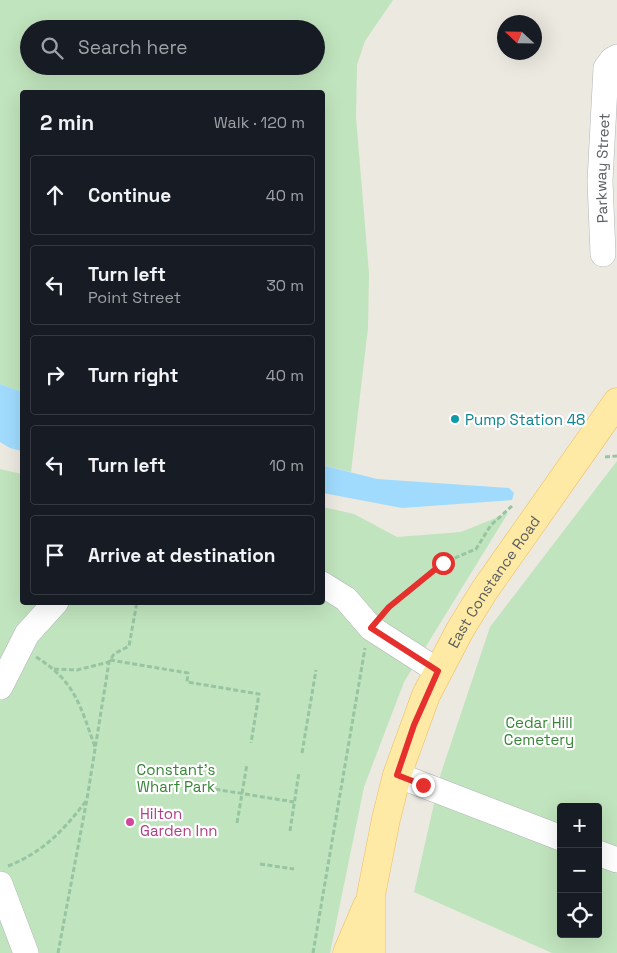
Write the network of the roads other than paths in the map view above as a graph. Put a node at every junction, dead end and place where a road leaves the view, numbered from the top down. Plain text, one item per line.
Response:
1 (617, 57) edge
2 (603, 254) dead end
3 (617, 402) edge
4 (325, 586) edge
5 (53, 605) edge
6 (438, 671) junction
7 (0, 687) edge
8 (397, 775) junction
9 (557, 836) edge
10 (602, 854) edge
11 (617, 860) edge
12 (0, 884) edge
13 (371, 895) junction
14 (26, 953) edge
15 (347, 953) edge
16 (371, 953) edge

1 - 2 street, Parkway Street
3 - 6 main road, East Constance Road
4 - 6 street
5 - 7 street
6 - 8 main road, East Constance Road
8 - 9 street
8 - 13 main road, East Constance Road
10 - 11 street
12 - 14 street
13 - 15 main road, East Constance Road
13 - 16 main road, East Constance Road

